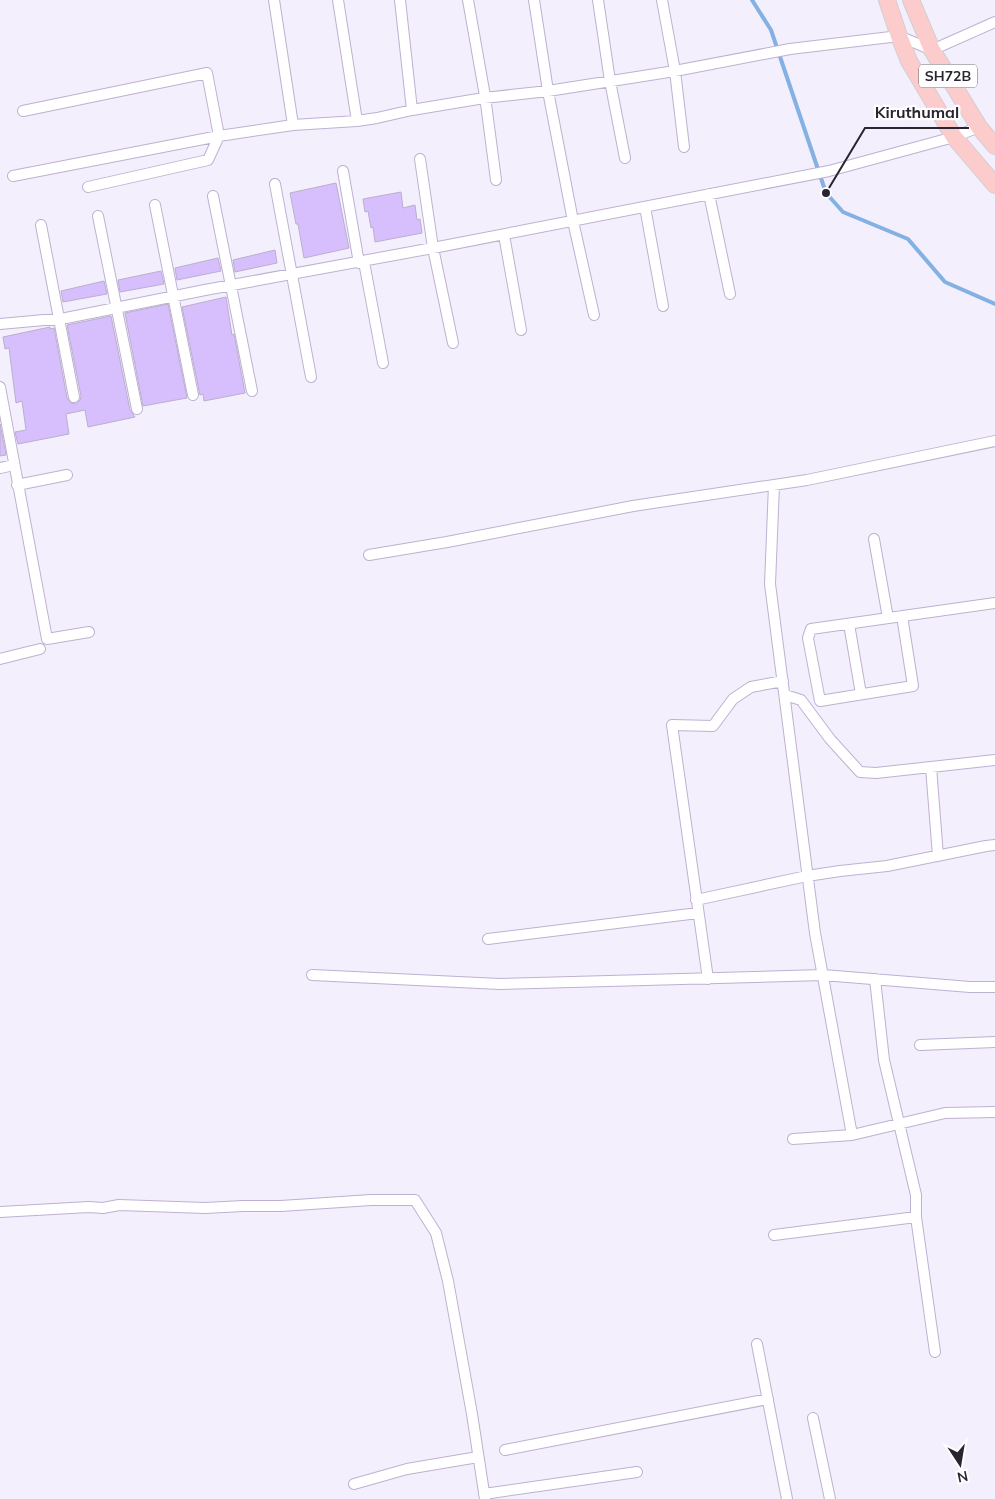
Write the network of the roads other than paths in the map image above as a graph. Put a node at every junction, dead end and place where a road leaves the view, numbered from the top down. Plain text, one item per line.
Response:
1 (274, 0) edge
2 (338, 0) edge
3 (400, 0) edge
4 (468, 0) edge
5 (534, 0) edge
6 (598, 0) edge
7 (662, 0) edge
8 (887, 0) edge
9 (911, 0) edge
10 (995, 22) edge
11 (899, 36) junction
12 (932, 50) junction
13 (675, 71) junction
14 (610, 81) junction
15 (548, 91) junction
16 (484, 98) junction
17 (412, 110) junction
18 (23, 111) dead end
19 (357, 121) junction
20 (293, 125) junction
21 (979, 127) junction
22 (219, 136) junction
23 (954, 137) junction
24 (995, 146) edge
25 (684, 147) dead end
26 (625, 158) dead end
27 (420, 159) dead end
28 (343, 171) dead end
29 (13, 176) dead end
30 (496, 180) dead end
31 (275, 184) dead end
32 (995, 185) edge
33 (88, 186) dead end
34 (709, 194) junction
35 (213, 196) dead end
36 (155, 205) dead end
37 (645, 207) junction
38 (98, 216) dead end
39 (572, 221) junction
40 (41, 226) dead end
41 (504, 235) junction
42 (434, 248) junction
43 (361, 262) junction
44 (292, 274) junction
45 (230, 286) junction
46 (730, 294) dead end
47 (172, 296) junction
48 (662, 306) dead end
49 (116, 308) junction
50 (594, 315) dead end
51 (59, 318) junction
52 (0, 324) edge
53 (521, 330) dead end
54 (453, 343) dead end
55 (383, 363) dead end
56 (311, 377) dead end
57 (0, 387) edge
58 (252, 391) dead end
59 (193, 395) dead end
60 (74, 397) dead end
61 (138, 409) dead end
62 (995, 441) edge
63 (14, 465) junction
64 (0, 468) edge
65 (67, 475) dead end
66 (17, 485) junction
67 (774, 485) junction
68 (874, 539) dead end
69 (369, 555) dead end
70 (995, 603) edge
71 (902, 616) junction
72 (888, 618) junction
73 (849, 624) junction
74 (89, 632) dead end
75 (40, 649) dead end
76 (0, 659) edge
77 (783, 681) junction
78 (861, 694) junction
79 (785, 695) junction
80 (995, 760) edge
81 (931, 767) junction
82 (995, 845) edge
83 (938, 856) junction
84 (807, 876) junction
85 (696, 900) junction
86 (698, 913) junction
87 (488, 939) dead end
88 (312, 975) dead end
89 (823, 975) junction
90 (708, 979) junction
91 (875, 979) junction
92 (995, 987) edge
93 (995, 1042) edge
94 (920, 1045) dead end
95 (995, 1112) edge
96 (899, 1124) junction
97 (852, 1135) junction
98 (793, 1138) dead end
99 (0, 1212) edge
100 (916, 1217) junction
101 (774, 1235) dead end
102 (757, 1344) dead end
103 (935, 1352) dead end
104 (768, 1400) junction
105 (813, 1418) dead end
106 (505, 1450) dead end
107 (478, 1457) junction
108 (637, 1472) dead end
109 (354, 1484) dead end
110 (485, 1497) edge
111 (787, 1499) edge
112 (830, 1499) edge

1 - 20 street
2 - 19 street
3 - 17 street
4 - 16 street
5 - 15 street
6 - 14 street
7 - 13 street
8 - 11 main road, SH72B
9 - 12 main road, SH72B
10 - 12 street
11 - 12 street
11 - 13 street
11 - 23 main road, SH72B
12 - 21 main road, SH72B
13 - 14 street
13 - 25 street
14 - 15 street
14 - 26 street
15 - 16 street
15 - 39 street
16 - 17 street
16 - 30 street
17 - 19 street
18 - 22 street
19 - 20 street
20 - 22 street
21 - 23 street
21 - 24 main road, SH72B
22 - 29 street
22 - 33 street
23 - 32 main road, SH72B
23 - 34 street
27 - 42 street
28 - 43 street
31 - 44 street
34 - 37 street
34 - 46 street
35 - 45 street
36 - 47 street
37 - 39 street
37 - 48 street
38 - 49 street
39 - 41 street
39 - 50 street
40 - 51 street
41 - 42 street
41 - 53 street
42 - 43 street
42 - 54 street
43 - 44 street
43 - 55 street
44 - 45 street
44 - 56 street
45 - 47 street
45 - 58 street
47 - 49 street
47 - 59 street
49 - 51 street
49 - 61 street
51 - 52 street
51 - 60 street
57 - 63 street
62 - 67 street
63 - 64 street
63 - 66 street
65 - 66 street
66 - 74 street
67 - 69 street
67 - 77 street
68 - 72 street
70 - 71 street
71 - 72 street
71 - 78 street
72 - 73 street
73 - 78 street
73 - 78 street
75 - 76 street
77 - 79 street
77 - 85 street
79 - 81 street
79 - 84 street
80 - 81 street
81 - 83 street
82 - 83 street
83 - 84 street
84 - 85 street
84 - 89 street
85 - 86 street
86 - 87 street
86 - 90 street
88 - 90 street
89 - 90 street
89 - 91 street
89 - 97 street
91 - 92 street
91 - 96 street
93 - 94 street
95 - 96 street
96 - 97 street
96 - 100 street
97 - 98 street
99 - 107 street
100 - 101 street
100 - 103 street
102 - 104 street
104 - 106 street
104 - 111 street
105 - 112 street
107 - 109 street
107 - 110 street
108 - 110 street

